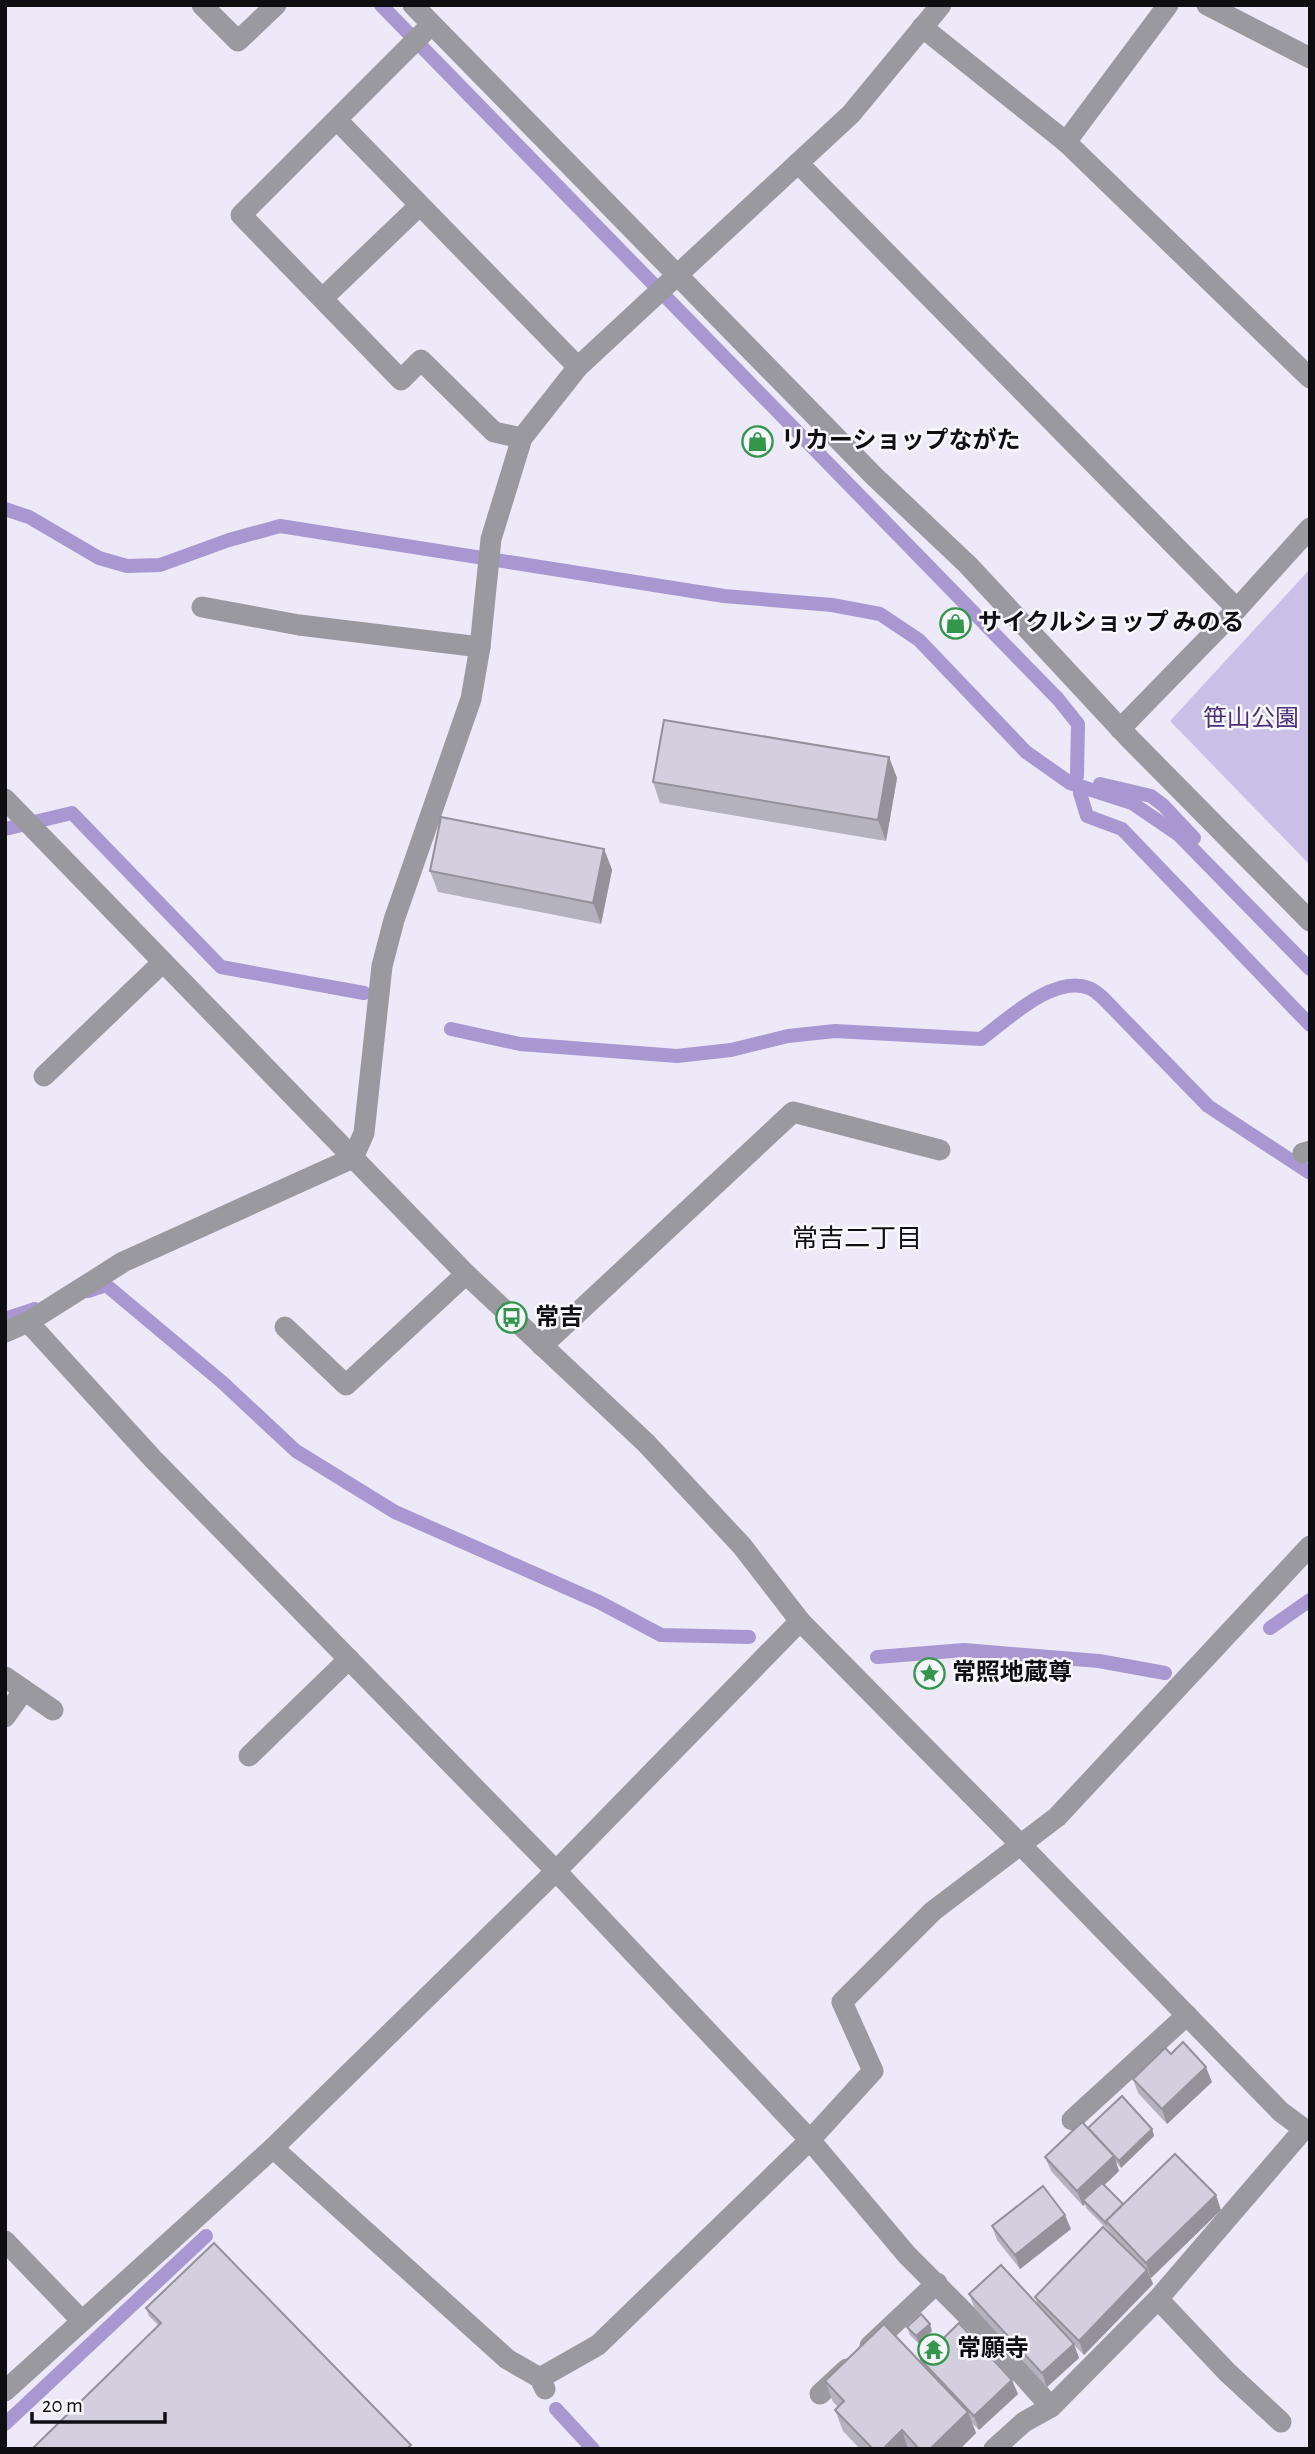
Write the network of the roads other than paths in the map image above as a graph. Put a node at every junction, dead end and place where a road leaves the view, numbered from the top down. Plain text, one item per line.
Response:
1 (202, 5) edge
2 (276, 5) edge
3 (413, 5) edge
4 (941, 5) edge
5 (1168, 5) edge
6 (1207, 5) edge
7 (431, 25) junction
8 (922, 27) junction
9 (1310, 58) edge
10 (337, 120) junction
11 (1066, 142) junction
12 (798, 163) junction
13 (419, 206) junction
14 (677, 274) junction
15 (323, 298) junction
16 (578, 367) junction
17 (1310, 378) edge
18 (522, 438) junction
19 (1310, 528) edge
20 (202, 607) dead end
21 (1237, 610) junction
22 (480, 647) junction
23 (1120, 729) junction
24 (5, 799) edge
25 (1310, 921) edge
26 (163, 962) junction
27 (44, 1076) dead end
28 (940, 1150) dead end
29 (353, 1158) junction
30 (466, 1274) junction
31 (28, 1322) junction
32 (285, 1327) dead end
33 (5, 1332) edge
34 (542, 1346) junction
35 (1310, 1546) edge
36 (800, 1621) junction
37 (349, 1659) junction
38 (5, 1677) edge
39 (24, 1690) junction
40 (53, 1710) dead end
41 (5, 1717) edge
42 (249, 1756) dead end
43 (1020, 1844) junction
44 (556, 1871) junction
45 (1187, 2015) junction
46 (1072, 2119) dead end
47 (1307, 2129) edge
48 (810, 2140) junction
49 (273, 2148) junction
50 (5, 2241) edge
51 (937, 2283) junction
52 (1158, 2299) junction
53 (82, 2321) junction
54 (5, 2391) edge
55 (820, 2394) dead end
56 (1051, 2407) junction
57 (1281, 2422) dead end
58 (994, 2449) edge

1 - 2 street
3 - 7 street
4 - 8 street
5 - 11 street
6 - 9 street
7 - 10 street
7 - 14 street
8 - 11 street
8 - 12 street
10 - 13 street
10 - 15 street
11 - 17 street
12 - 14 street
12 - 21 street
13 - 15 street
13 - 16 street
14 - 16 street
14 - 23 street
15 - 18 street
16 - 18 street
18 - 22 street
19 - 21 street
20 - 22 street
21 - 23 street
22 - 29 street
23 - 25 street
24 - 26 street
26 - 27 street
26 - 29 street
28 - 34 street
29 - 30 street
29 - 31 street
30 - 32 street
30 - 34 street
31 - 33 street
31 - 37 street
34 - 36 street
35 - 43 street
36 - 43 street
36 - 44 street
37 - 42 street
37 - 44 street
38 - 39 street
39 - 40 street
39 - 41 street
43 - 45 street
43 - 48 street
44 - 48 street
44 - 49 street
45 - 46 street
45 - 47 street
47 - 52 street
48 - 49 street
48 - 51 street
49 - 53 street
50 - 53 street
51 - 55 street
51 - 56 street
52 - 56 street
52 - 57 street
53 - 54 street
56 - 58 street

